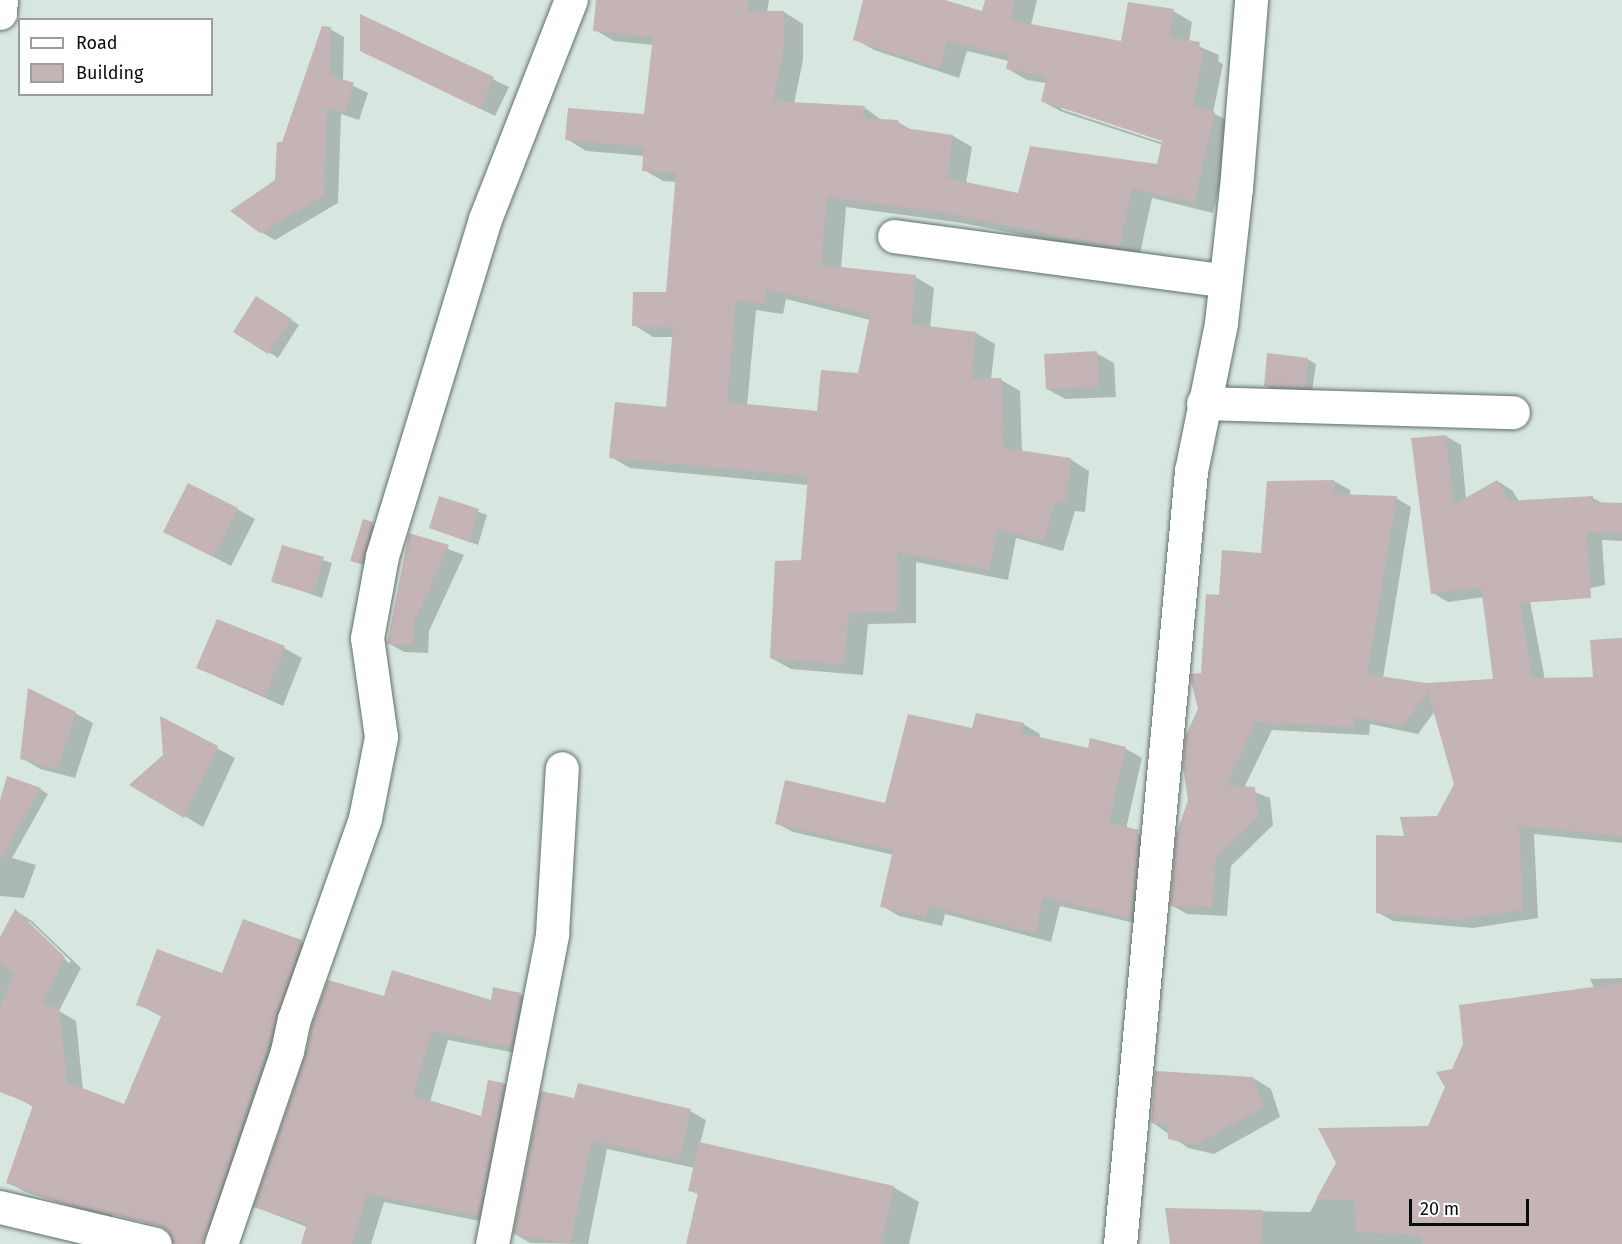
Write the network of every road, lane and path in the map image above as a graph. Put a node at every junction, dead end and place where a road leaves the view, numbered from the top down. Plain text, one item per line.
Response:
1 (1, 0) edge
2 (571, 0) edge
3 (1251, 0) edge
4 (0, 13) edge
5 (894, 236) dead end
6 (1226, 281) junction
7 (1203, 403) junction
8 (1513, 412) dead end
9 (561, 768) dead end
10 (0, 1207) edge
11 (134, 1241) edge
12 (221, 1244) edge
13 (492, 1244) edge
14 (1120, 1244) edge

1 - 4 street
2 - 12 street
3 - 6 street
5 - 6 street
6 - 7 street
7 - 8 street
7 - 14 street
9 - 13 street
10 - 11 street

